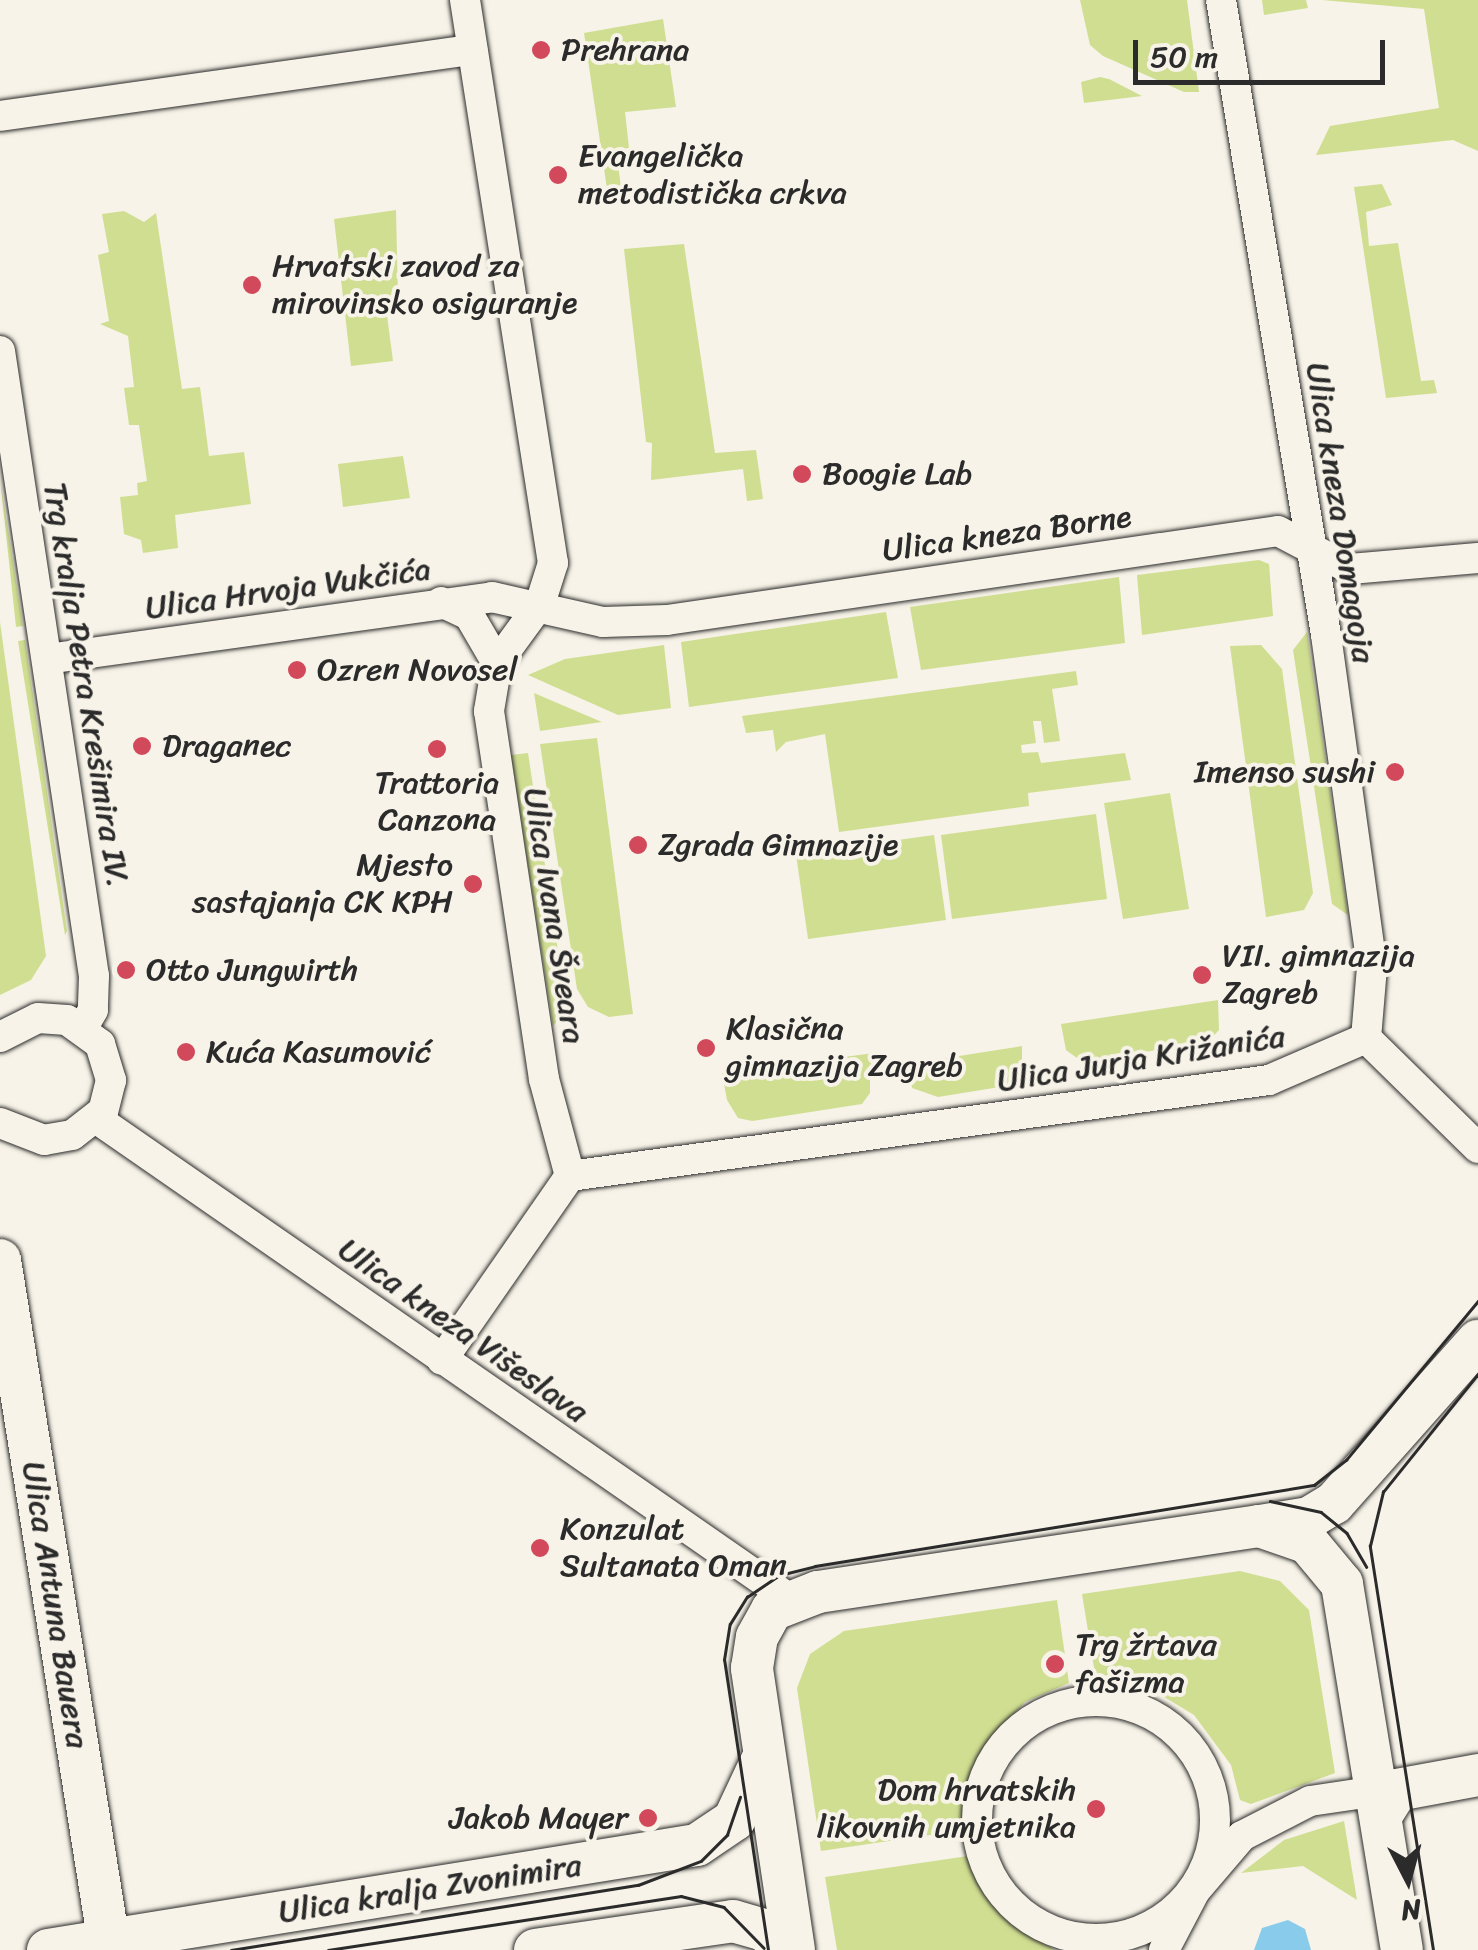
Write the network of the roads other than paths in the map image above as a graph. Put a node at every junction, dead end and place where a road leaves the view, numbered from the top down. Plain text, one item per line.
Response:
1 (465, 0) edge
2 (1221, 0) edge
3 (472, 50) junction
4 (0, 116) edge
5 (0, 351) edge
6 (1311, 549) junction
7 (1478, 558) edge
8 (442, 602) junction
9 (540, 604) junction
10 (47, 660) junction
11 (498, 663) junction
12 (38, 1018) junction
13 (0, 1022) edge
14 (83, 1027) junction
15 (0, 1036) edge
16 (1366, 1038) junction
17 (96, 1120) junction
18 (0, 1122) edge
19 (1478, 1148) edge
20 (570, 1176) junction
21 (0, 1260) edge
22 (1478, 1340) edge
23 (442, 1360) junction
24 (1259, 1526) junction
25 (790, 1599) junction
26 (764, 1756) junction
27 (1478, 1775) edge
28 (1380, 1803) junction
29 (1196, 1891) junction
30 (109, 1945) edge
31 (1402, 1948) edge
32 (48, 1950) edge
33 (535, 1950) edge
34 (791, 1950) edge
35 (1164, 1950) edge

1 - 3 street
2 - 6 street, Ulica kneza Domagoja
3 - 4 street
3 - 9 street
5 - 10 street, Trg kralja Petra Krešimira IV.
6 - 7 street, Ulica kneza Borne
6 - 9 street, Ulica kneza Borne
6 - 16 street, Ulica kneza Domagoja
8 - 9 street, Ulica Hrvoja Vukčića
8 - 10 street, Ulica Hrvoja Vukčića
8 - 11 street
9 - 11 street, Ulica Ivana Šveara
10 - 14 street, Trg kralja Petra Krešimira IV.
11 - 20 street, Ulica Ivana Šveara
12 - 13 street
12 - 14 street
12 - 15 street
14 - 17 street
16 - 19 street
16 - 20 street, Ulica Jurja Križanića
17 - 18 street
17 - 23 street, Ulica kneza Višeslava
20 - 23 street
21 - 30 main road, Ulica Antuna Bauera
22 - 24 main road
23 - 25 street, Ulica kneza Višeslava
24 - 25 main road
24 - 28 main road
25 - 26 main road
26 - 30 main road, Ulica kralja Zvonimira
26 - 34 main road
27 - 28 main road
28 - 29 street
28 - 31 main road
29 - 29 street
29 - 35 street
30 - 32 main road, Ulica kralja Zvonimira
33 - 34 main road

